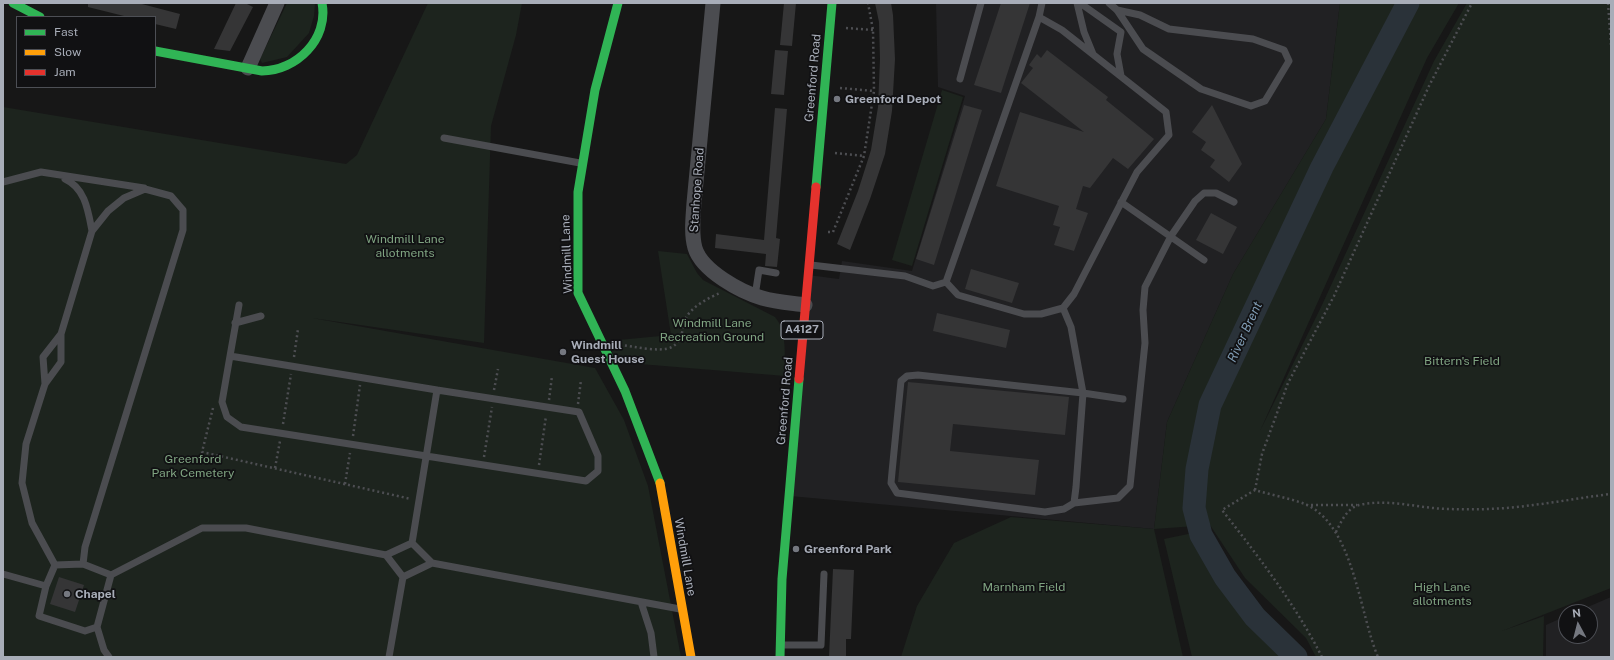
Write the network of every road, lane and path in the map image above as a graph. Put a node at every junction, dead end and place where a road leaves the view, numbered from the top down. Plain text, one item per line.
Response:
1 (12, 3) edge
2 (278, 3) edge
3 (322, 3) edge
4 (618, 3) edge
5 (713, 3) edge
6 (832, 3) edge
7 (868, 3) edge
8 (981, 3) edge
9 (1042, 3) edge
10 (1079, 3) edge
11 (1109, 3) edge
12 (1472, 3) edge
13 (1608, 3) edge
14 (1117, 10) junction
15 (38, 16) edge
16 (1039, 17) junction
17 (830, 27) junction
18 (873, 30) junction
19 (1611, 45) edge
20 (156, 51) edge
21 (1093, 54) junction
22 (248, 68) junction
23 (1121, 76) junction
24 (960, 79) dead end
25 (824, 87) junction
26 (874, 91) junction
27 (444, 138) dead end
28 (818, 152) junction
29 (864, 156) junction
30 (583, 164) junction
31 (58, 175) junction
32 (3, 182) edge
33 (145, 189) junction
34 (1121, 202) junction
35 (1234, 202) dead end
36 (92, 230) junction
37 (812, 230) junction
38 (1170, 236) junction
39 (1204, 260) dead end
40 (808, 265) junction
41 (776, 272) dead end
42 (946, 282) junction
43 (734, 285) junction
44 (755, 296) junction
45 (239, 305) dead end
46 (805, 305) junction
47 (1063, 308) junction
48 (261, 316) dead end
49 (236, 323) junction
50 (298, 329) dead end
51 (61, 334) junction
52 (605, 348) junction
53 (230, 356) junction
54 (292, 366) junction
55 (498, 369) dead end
56 (552, 376) dead end
57 (361, 378) junction
58 (581, 380) dead end
59 (45, 384) junction
60 (438, 390) junction
61 (1083, 393) junction
62 (493, 399) junction
63 (1123, 399) dead end
64 (222, 402) junction
65 (548, 407) junction
66 (577, 412) junction
67 (281, 434) junction
68 (352, 444) junction
69 (426, 456) junction
70 (482, 465) junction
71 (275, 468) junction
72 (537, 473) junction
73 (345, 484) junction
74 (1255, 490) junction
75 (1611, 494) edge
76 (419, 500) junction
77 (1074, 503) junction
78 (1306, 505) junction
79 (1358, 506) junction
80 (1336, 532) junction
81 (412, 542) junction
82 (386, 555) junction
83 (432, 563) junction
84 (83, 564) junction
85 (55, 565) junction
86 (824, 574) dead end
87 (5, 575) edge
88 (111, 575) junction
89 (403, 577) junction
90 (46, 586) junction
91 (642, 602) junction
92 (682, 609) junction
93 (97, 628) junction
94 (780, 645) junction
95 (109, 657) edge
96 (389, 657) edge
97 (654, 657) edge
98 (691, 657) edge
99 (780, 657) edge
100 (1322, 657) edge
101 (1378, 657) edge

1 - 15 street
2 - 22 street
3 - 22 street
4 - 30 street, Windmill Lane
5 - 43 street, Stanhope Road
6 - 17 street, Greenford Road / A4127
7 - 18 path
8 - 24 lane
9 - 16 lane
10 - 21 lane
10 - 23 lane
11 - 14 lane
12 - 74 path
13 - 19 path
14 - 14 lane
16 - 21 lane
16 - 42 lane
17 - 18 path
17 - 25 street, Greenford Road / A4127
18 - 26 path
20 - 22 street
21 - 23 lane
23 - 34 lane
25 - 26 path
25 - 28 street, Greenford Road / A4127
26 - 29 path
27 - 30 lane
28 - 29 path
28 - 37 street, Greenford Road / A4127
29 - 37 path
30 - 52 street, Windmill Lane
31 - 32 lane
31 - 33 lane
31 - 36 lane
33 - 36 lane
33 - 84 lane
34 - 38 lane
34 - 47 lane
35 - 38 lane
36 - 51 lane
37 - 40 street, Greenford Road / A4127
38 - 39 lane
38 - 77 lane
40 - 42 lane
40 - 46 street, Greenford Road / A4127
41 - 44 lane
42 - 47 lane
43 - 44 street, Stanhope Road
43 - 52 path
44 - 46 street, Stanhope Road
45 - 49 lane
46 - 94 street, Greenford Road / A4127
47 - 61 lane
48 - 49 lane
49 - 53 lane
50 - 54 path
51 - 59 lane
51 - 59 lane
52 - 92 street, Windmill Lane
53 - 54 lane
53 - 64 lane
54 - 57 lane
54 - 67 path
55 - 62 path
56 - 65 path
57 - 60 lane
57 - 68 path
58 - 66 path
59 - 85 lane
60 - 62 lane
60 - 69 lane
61 - 63 lane
61 - 77 lane
61 - 77 lane
62 - 65 lane
62 - 70 path
64 - 67 lane
64 - 71 path
65 - 66 lane
65 - 72 path
66 - 72 lane
67 - 68 lane
67 - 71 path
68 - 69 lane
68 - 73 path
69 - 70 lane
69 - 76 lane
70 - 72 lane
71 - 73 path
73 - 76 path
74 - 78 path
74 - 100 path
75 - 79 path
76 - 81 lane
78 - 79 path
78 - 80 path
79 - 80 path
80 - 101 path
81 - 82 lane
81 - 83 lane
82 - 88 lane
82 - 89 lane
83 - 89 lane
83 - 91 lane
84 - 85 lane
84 - 88 lane
85 - 90 lane
86 - 94 lane
87 - 90 lane
88 - 93 lane
89 - 96 lane
90 - 93 lane
91 - 92 lane
91 - 97 lane
92 - 98 street, Windmill Lane
93 - 95 lane
94 - 99 street, Greenford Road / A4127

